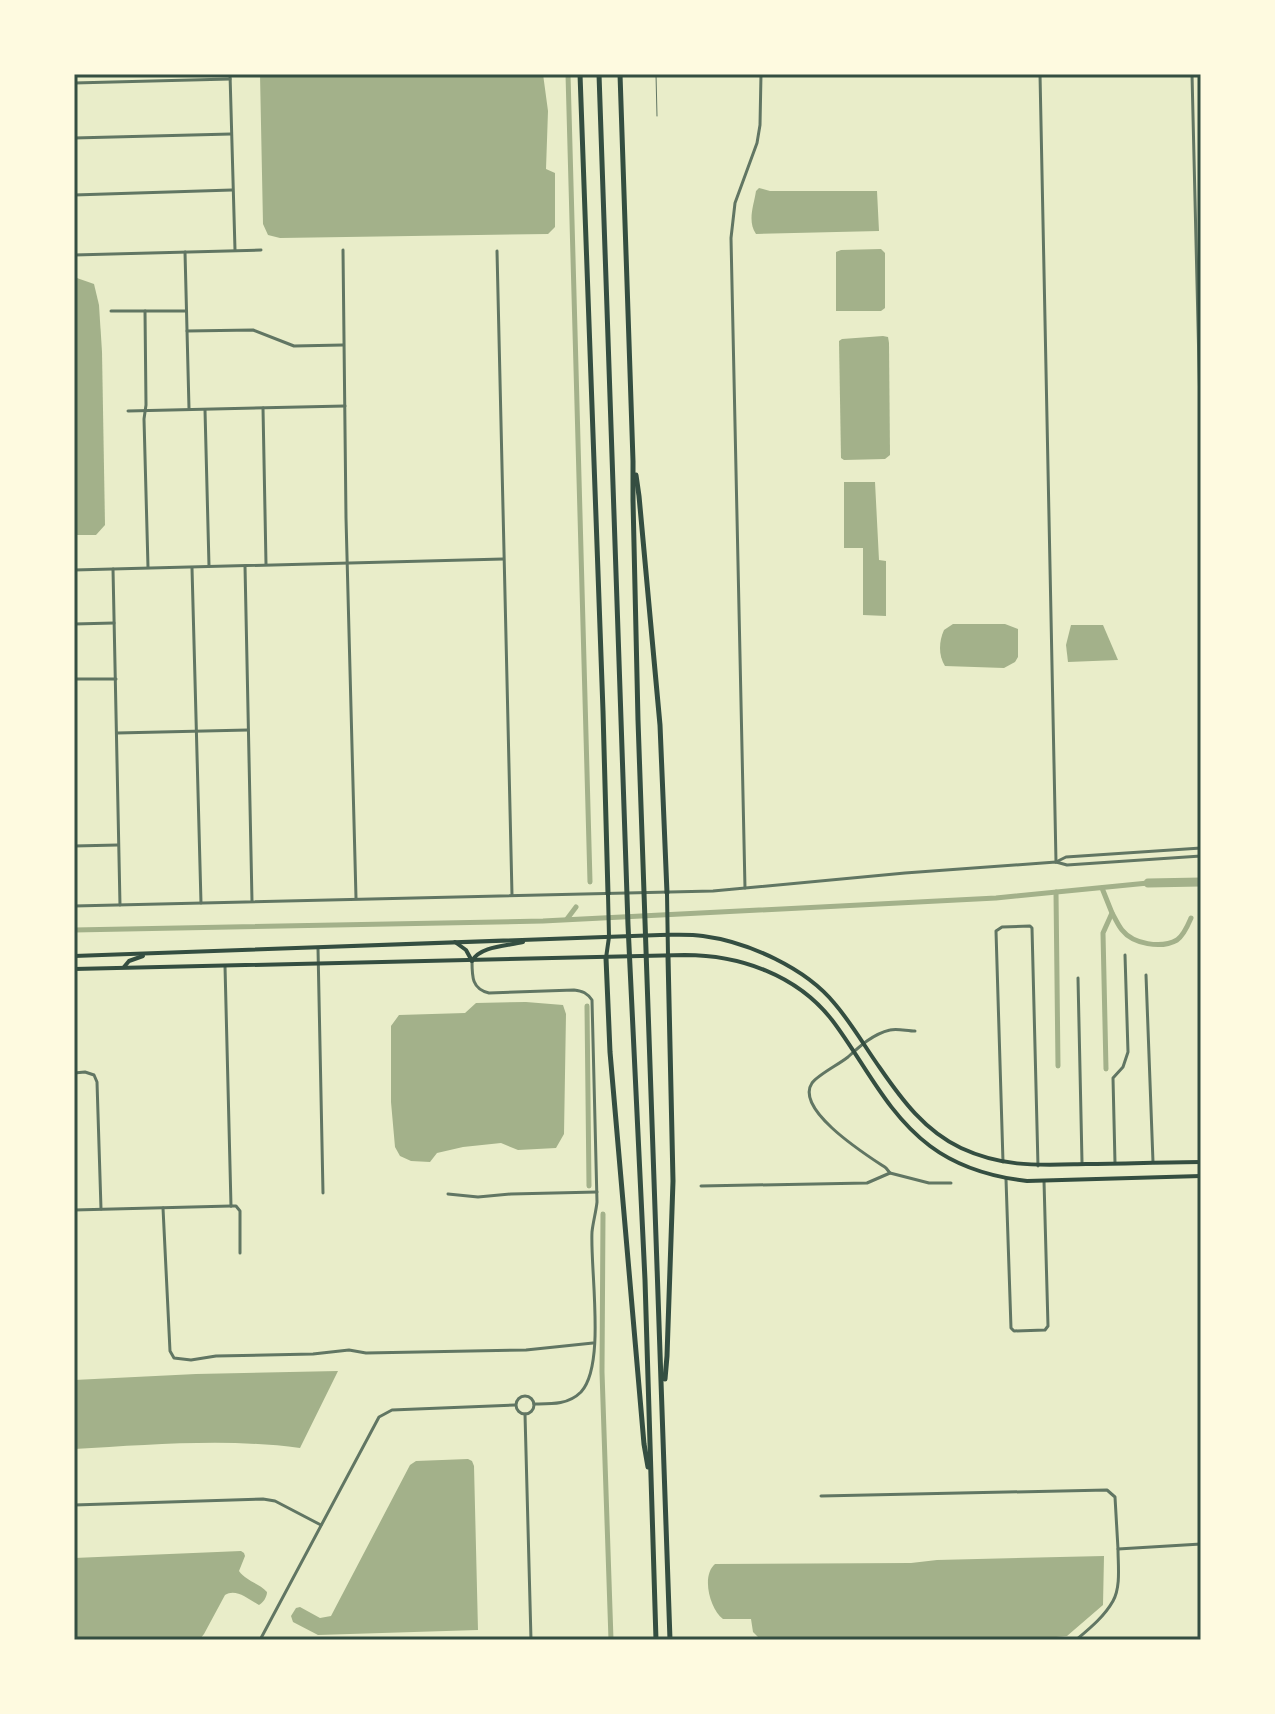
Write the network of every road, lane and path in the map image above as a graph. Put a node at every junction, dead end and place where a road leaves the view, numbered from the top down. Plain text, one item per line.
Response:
1 (580, 74) edge
2 (599, 74) edge
3 (620, 74) edge
4 (656, 74) edge
5 (761, 74) edge
6 (1040, 74) edge
7 (1192, 74) edge
8 (230, 76) edge
9 (74, 83) edge
10 (657, 116) dead end
11 (231, 134) junction
12 (74, 138) edge
13 (232, 190) junction
14 (74, 195) edge
15 (261, 250) dead end
16 (343, 250) dead end
17 (235, 251) junction
18 (497, 251) dead end
19 (185, 252) junction
20 (74, 255) edge
21 (111, 311) dead end
22 (145, 311) junction
23 (186, 311) junction
24 (187, 331) junction
25 (343, 345) junction
26 (345, 406) junction
27 (263, 408) junction
28 (189, 409) junction
29 (205, 409) junction
30 (128, 411) dead end
31 (146, 411) junction
32 (1201, 449) edge
33 (633, 461) junction
34 (503, 559) junction
35 (348, 563) junction
36 (266, 565) junction
37 (209, 566) junction
38 (245, 566) junction
39 (192, 568) junction
40 (113, 569) junction
41 (148, 569) junction
42 (74, 570) edge
43 (114, 623) junction
44 (74, 624) edge
45 (74, 679) edge
46 (116, 679) junction
47 (248, 730) junction
48 (196, 731) junction
49 (117, 733) junction
50 (118, 845) junction
51 (74, 846) edge
52 (1201, 848) edge
53 (1136, 852) junction
54 (1201, 856) edge
55 (1125, 861) junction
56 (1056, 862) junction
57 (745, 888) junction
58 (667, 893) junction
59 (608, 894) junction
60 (512, 895) junction
61 (356, 898) junction
62 (252, 901) junction
63 (201, 903) junction
64 (120, 905) junction
65 (74, 906) edge
66 (668, 935) junction
67 (609, 937) junction
68 (532, 939) junction
69 (455, 942) junction
70 (318, 948) junction
71 (149, 954) junction
72 (116, 955) junction
73 (1125, 955) dead end
74 (74, 956) edge
75 (668, 956) junction
76 (606, 958) junction
77 (472, 961) junction
78 (318, 964) junction
79 (225, 966) junction
80 (101, 968) junction
81 (124, 968) junction
82 (74, 969) edge
83 (1146, 975) dead end
84 (1078, 978) dead end
85 (915, 1031) dead end
86 (862, 1043) junction
87 (853, 1052) junction
88 (74, 1073) edge
89 (1003, 1162) junction
90 (1153, 1162) junction
91 (1201, 1162) edge
92 (1082, 1164) junction
93 (1115, 1164) junction
94 (1038, 1166) junction
95 (890, 1173) junction
96 (1201, 1176) edge
97 (1006, 1179) junction
98 (1044, 1181) junction
99 (951, 1183) dead end
100 (701, 1186) dead end
101 (597, 1192) junction
102 (323, 1193) dead end
103 (448, 1194) dead end
104 (231, 1206) junction
105 (163, 1208) junction
106 (101, 1209) junction
107 (74, 1210) edge
108 (240, 1253) dead end
109 (593, 1343) junction
110 (662, 1400) junction
111 (534, 1404) junction
112 (515, 1405) junction
113 (525, 1414) junction
114 (652, 1483) junction
115 (821, 1496) dead end
116 (74, 1505) edge
117 (321, 1525) junction
118 (1201, 1544) edge
119 (1118, 1549) junction
120 (260, 1640) edge
121 (531, 1640) edge
122 (656, 1640) edge
123 (670, 1640) edge
124 (1076, 1640) edge

1 - 59 highway
2 - 114 highway
3 - 33 highway
4 - 10 lane
5 - 57 street
6 - 56 street
7 - 32 street
8 - 9 street
8 - 11 street
11 - 12 street
11 - 13 street
13 - 14 street
13 - 17 street
15 - 17 street
16 - 25 street
17 - 19 street
18 - 34 street
19 - 20 street
19 - 23 street
21 - 22 street
22 - 23 street
22 - 31 street
23 - 24 street
24 - 25 street
24 - 28 street
25 - 26 street
26 - 27 street
26 - 35 street
27 - 29 street
27 - 36 street
28 - 29 street
28 - 31 street
29 - 37 street
30 - 31 street
31 - 41 street
33 - 58 highway
33 - 110 highway
34 - 35 street
34 - 60 street
35 - 36 street
35 - 61 street
36 - 38 street
37 - 38 street
37 - 39 street
38 - 47 street
39 - 41 street
39 - 48 street
40 - 41 street
40 - 42 street
40 - 43 street
43 - 44 street
43 - 46 street
45 - 46 street
46 - 49 street
47 - 48 street
47 - 62 street
48 - 49 street
48 - 63 street
49 - 50 street
50 - 51 street
50 - 64 street
52 - 53 street
53 - 55 street
53 - 56 street
54 - 55 street
55 - 56 street
56 - 57 street
57 - 58 street
58 - 59 street
58 - 66 main road
59 - 60 street
59 - 67 main road
60 - 61 street
61 - 62 street
62 - 63 street
63 - 64 street
64 - 65 street
66 - 67 main road
66 - 75 main road
66 - 86 main road
67 - 68 main road
67 - 76 main road
68 - 69 main road
68 - 77 main road
69 - 70 main road
69 - 77 main road
70 - 71 main road
70 - 78 street
71 - 72 main road
71 - 81 main road
72 - 74 main road
72 - 80 main road
73 - 93 street
75 - 76 main road
75 - 87 main road
75 - 110 highway
76 - 77 main road
76 - 114 highway
77 - 78 main road
77 - 101 street
78 - 79 main road
78 - 102 street
79 - 81 main road
79 - 104 street
80 - 81 main road
80 - 82 main road
83 - 90 street
84 - 92 street
85 - 86 street
86 - 87 street
86 - 89 main road
87 - 95 street
87 - 97 main road
88 - 106 street
89 - 94 main road
89 - 94 street
90 - 91 main road
90 - 93 main road
92 - 93 main road
92 - 94 main road
95 - 99 street
95 - 100 street
96 - 98 main road
97 - 98 main road
97 - 98 street
101 - 103 street
101 - 109 street
104 - 105 street
104 - 108 street
105 - 106 street
105 - 109 street
106 - 107 street
109 - 111 street
110 - 123 highway
111 - 112 street
111 - 113 street
112 - 113 street
112 - 117 street
113 - 121 street
114 - 122 highway
115 - 119 street
116 - 117 street
117 - 120 street
118 - 119 street
119 - 124 street

